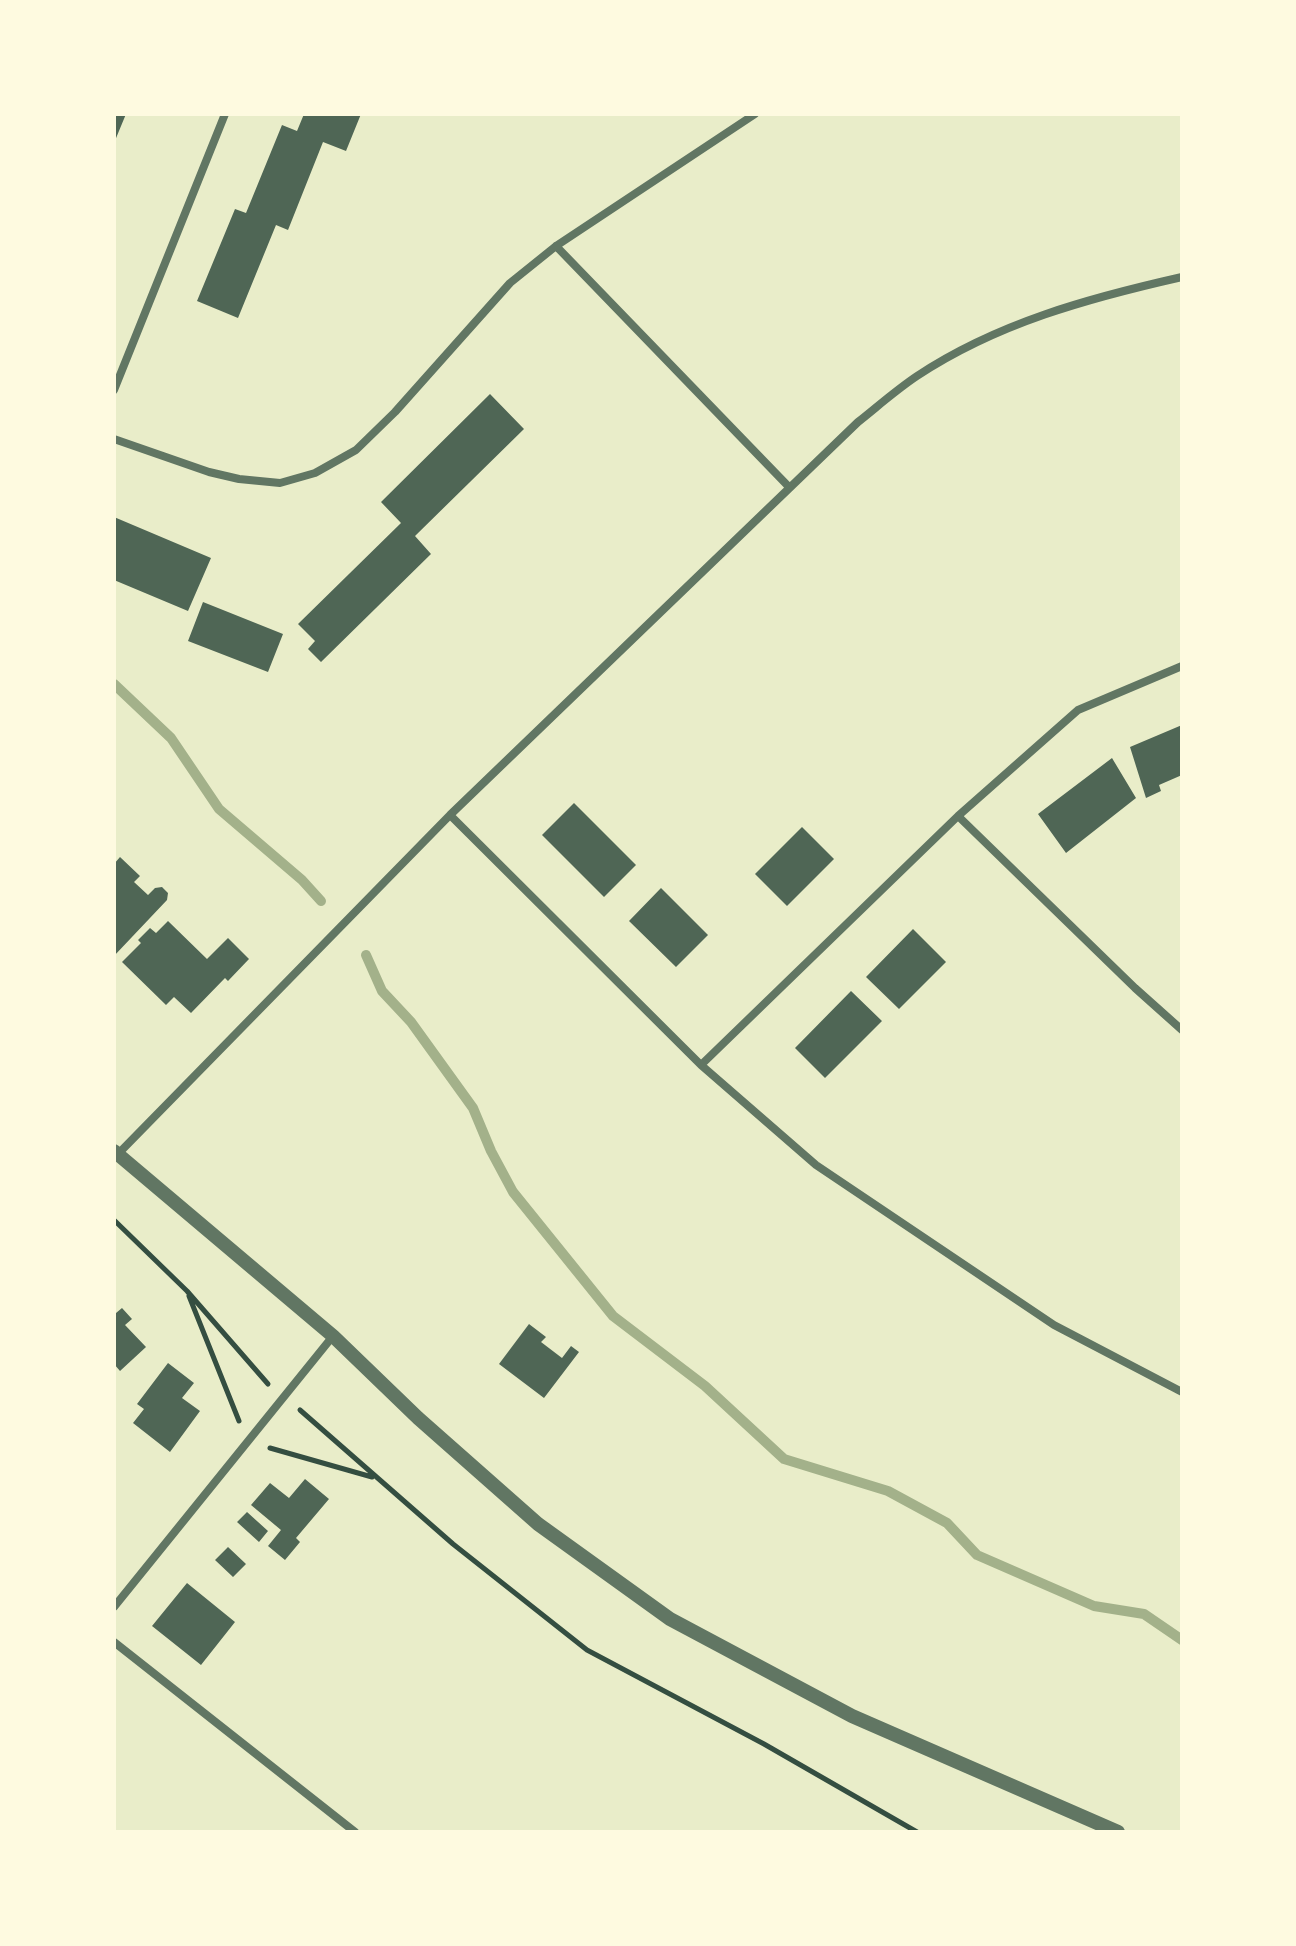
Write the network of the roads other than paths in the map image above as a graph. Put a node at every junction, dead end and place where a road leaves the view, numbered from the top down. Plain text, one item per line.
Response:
1 (225, 114) edge
2 (755, 114) edge
3 (556, 246) junction
4 (1182, 277) edge
5 (114, 390) edge
6 (114, 439) edge
7 (789, 487) junction
8 (1182, 666) edge
9 (450, 815) junction
10 (958, 816) junction
11 (1182, 1030) edge
12 (701, 1065) junction
13 (116, 1153) edge
14 (333, 1336) junction
15 (1182, 1392) edge
16 (114, 1607) edge
17 (114, 1642) edge
18 (355, 1832) edge
19 (1118, 1832) edge

1 - 5 street
2 - 3 street
3 - 6 street
3 - 7 street
4 - 7 street
7 - 9 street
8 - 10 street
9 - 12 street
9 - 13 street
10 - 11 street
10 - 12 street
12 - 15 street
13 - 14 street
14 - 16 street
14 - 19 street
17 - 18 street

